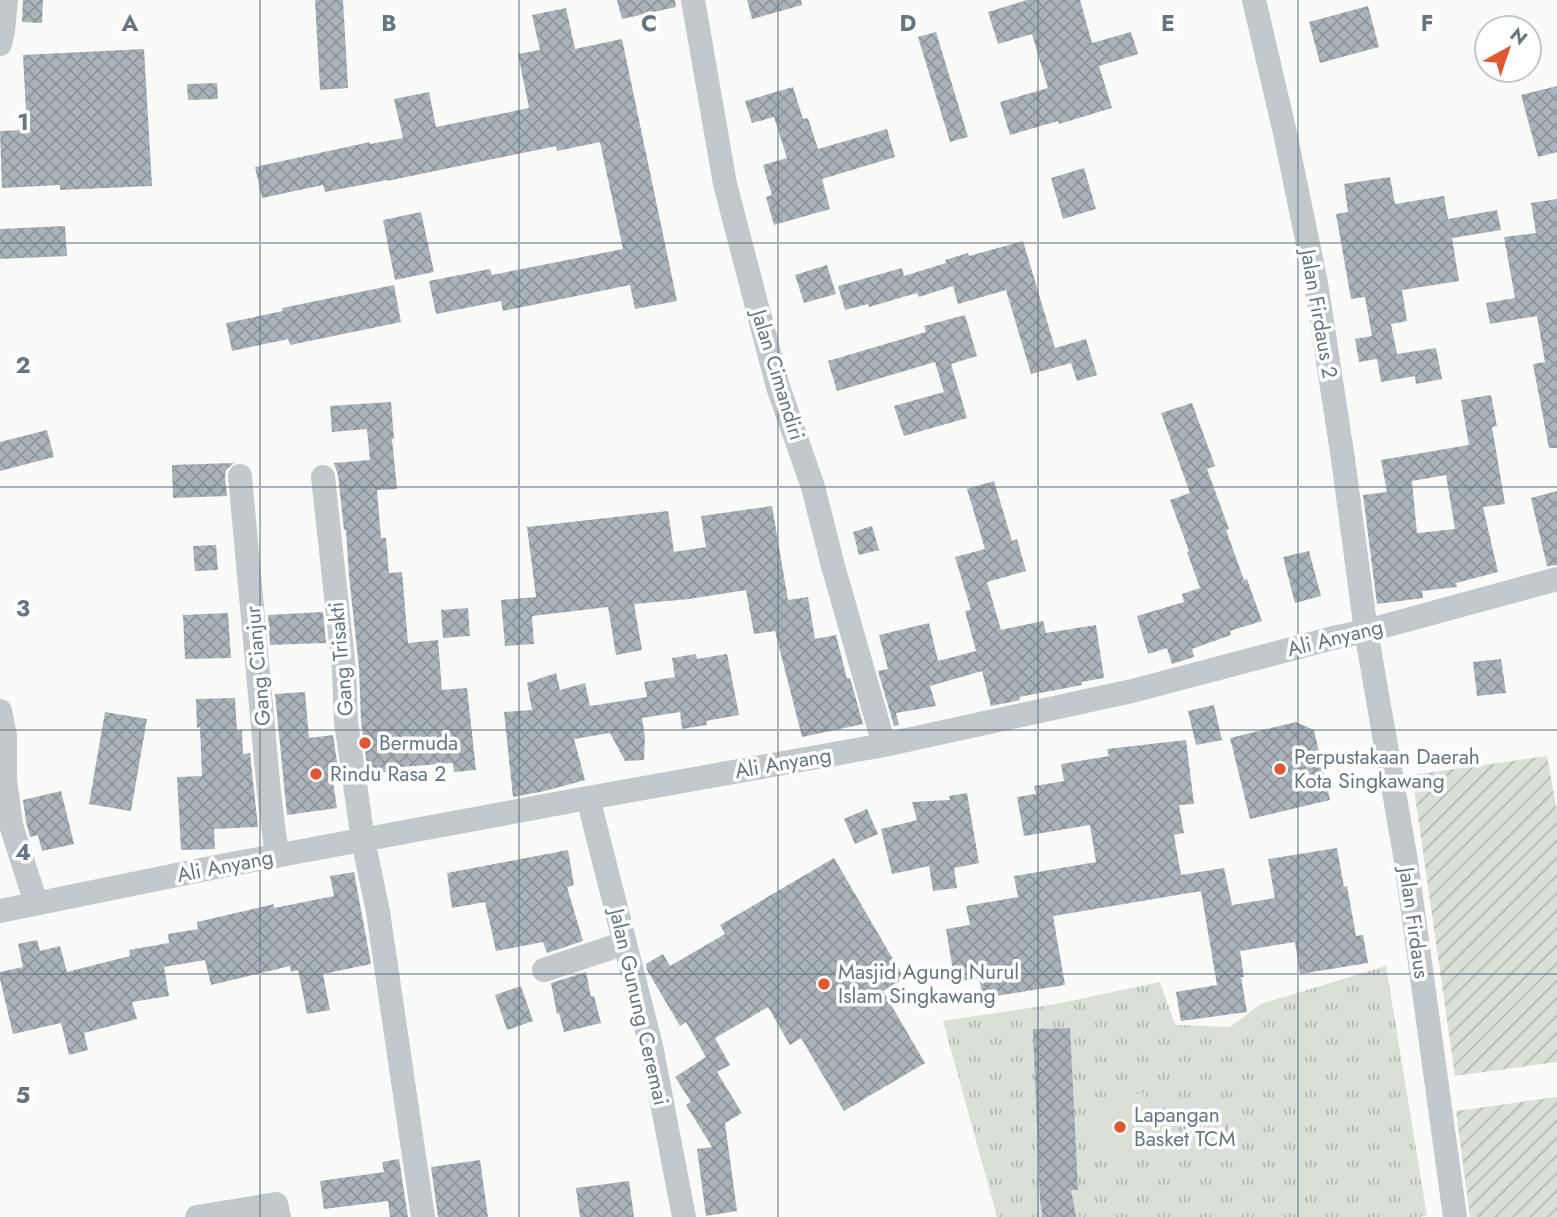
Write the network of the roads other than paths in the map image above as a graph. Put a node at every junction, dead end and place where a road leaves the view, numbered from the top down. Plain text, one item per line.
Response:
1 (6, 0) edge
2 (693, 0) edge
3 (1254, 0) edge
4 (0, 44) edge
5 (240, 476) dead end
6 (323, 477) dead end
7 (1557, 579) edge
8 (1366, 631) junction
9 (0, 711) edge
10 (884, 746) junction
11 (588, 798) junction
12 (363, 840) junction
13 (277, 856) junction
14 (36, 903) junction
15 (0, 911) edge
16 (625, 943) junction
17 (544, 970) dead end
18 (197, 1217) edge
19 (279, 1217) edge
20 (423, 1217) edge
21 (684, 1217) edge
22 (1455, 1217) edge

1 - 4 street
2 - 10 street, Jalan Cimandiri
3 - 8 street, Jalan Firdaus 2
5 - 13 street, Gang Cianjur
6 - 12 street, Gang Trisakti
7 - 8 street, Ali Anyang
8 - 10 street, Ali Anyang
8 - 22 street, Jalan Firdaus
9 - 14 street
10 - 11 street, Ali Anyang
11 - 12 street, Ali Anyang
11 - 16 street, Jalan Gunung Ceremai
12 - 13 street, Ali Anyang
12 - 20 street, Gang Trisakti
13 - 14 street, Ali Anyang
14 - 15 street, Ali Anyang
16 - 17 street
16 - 21 street, Jalan Gunung Ceremai
18 - 19 street

